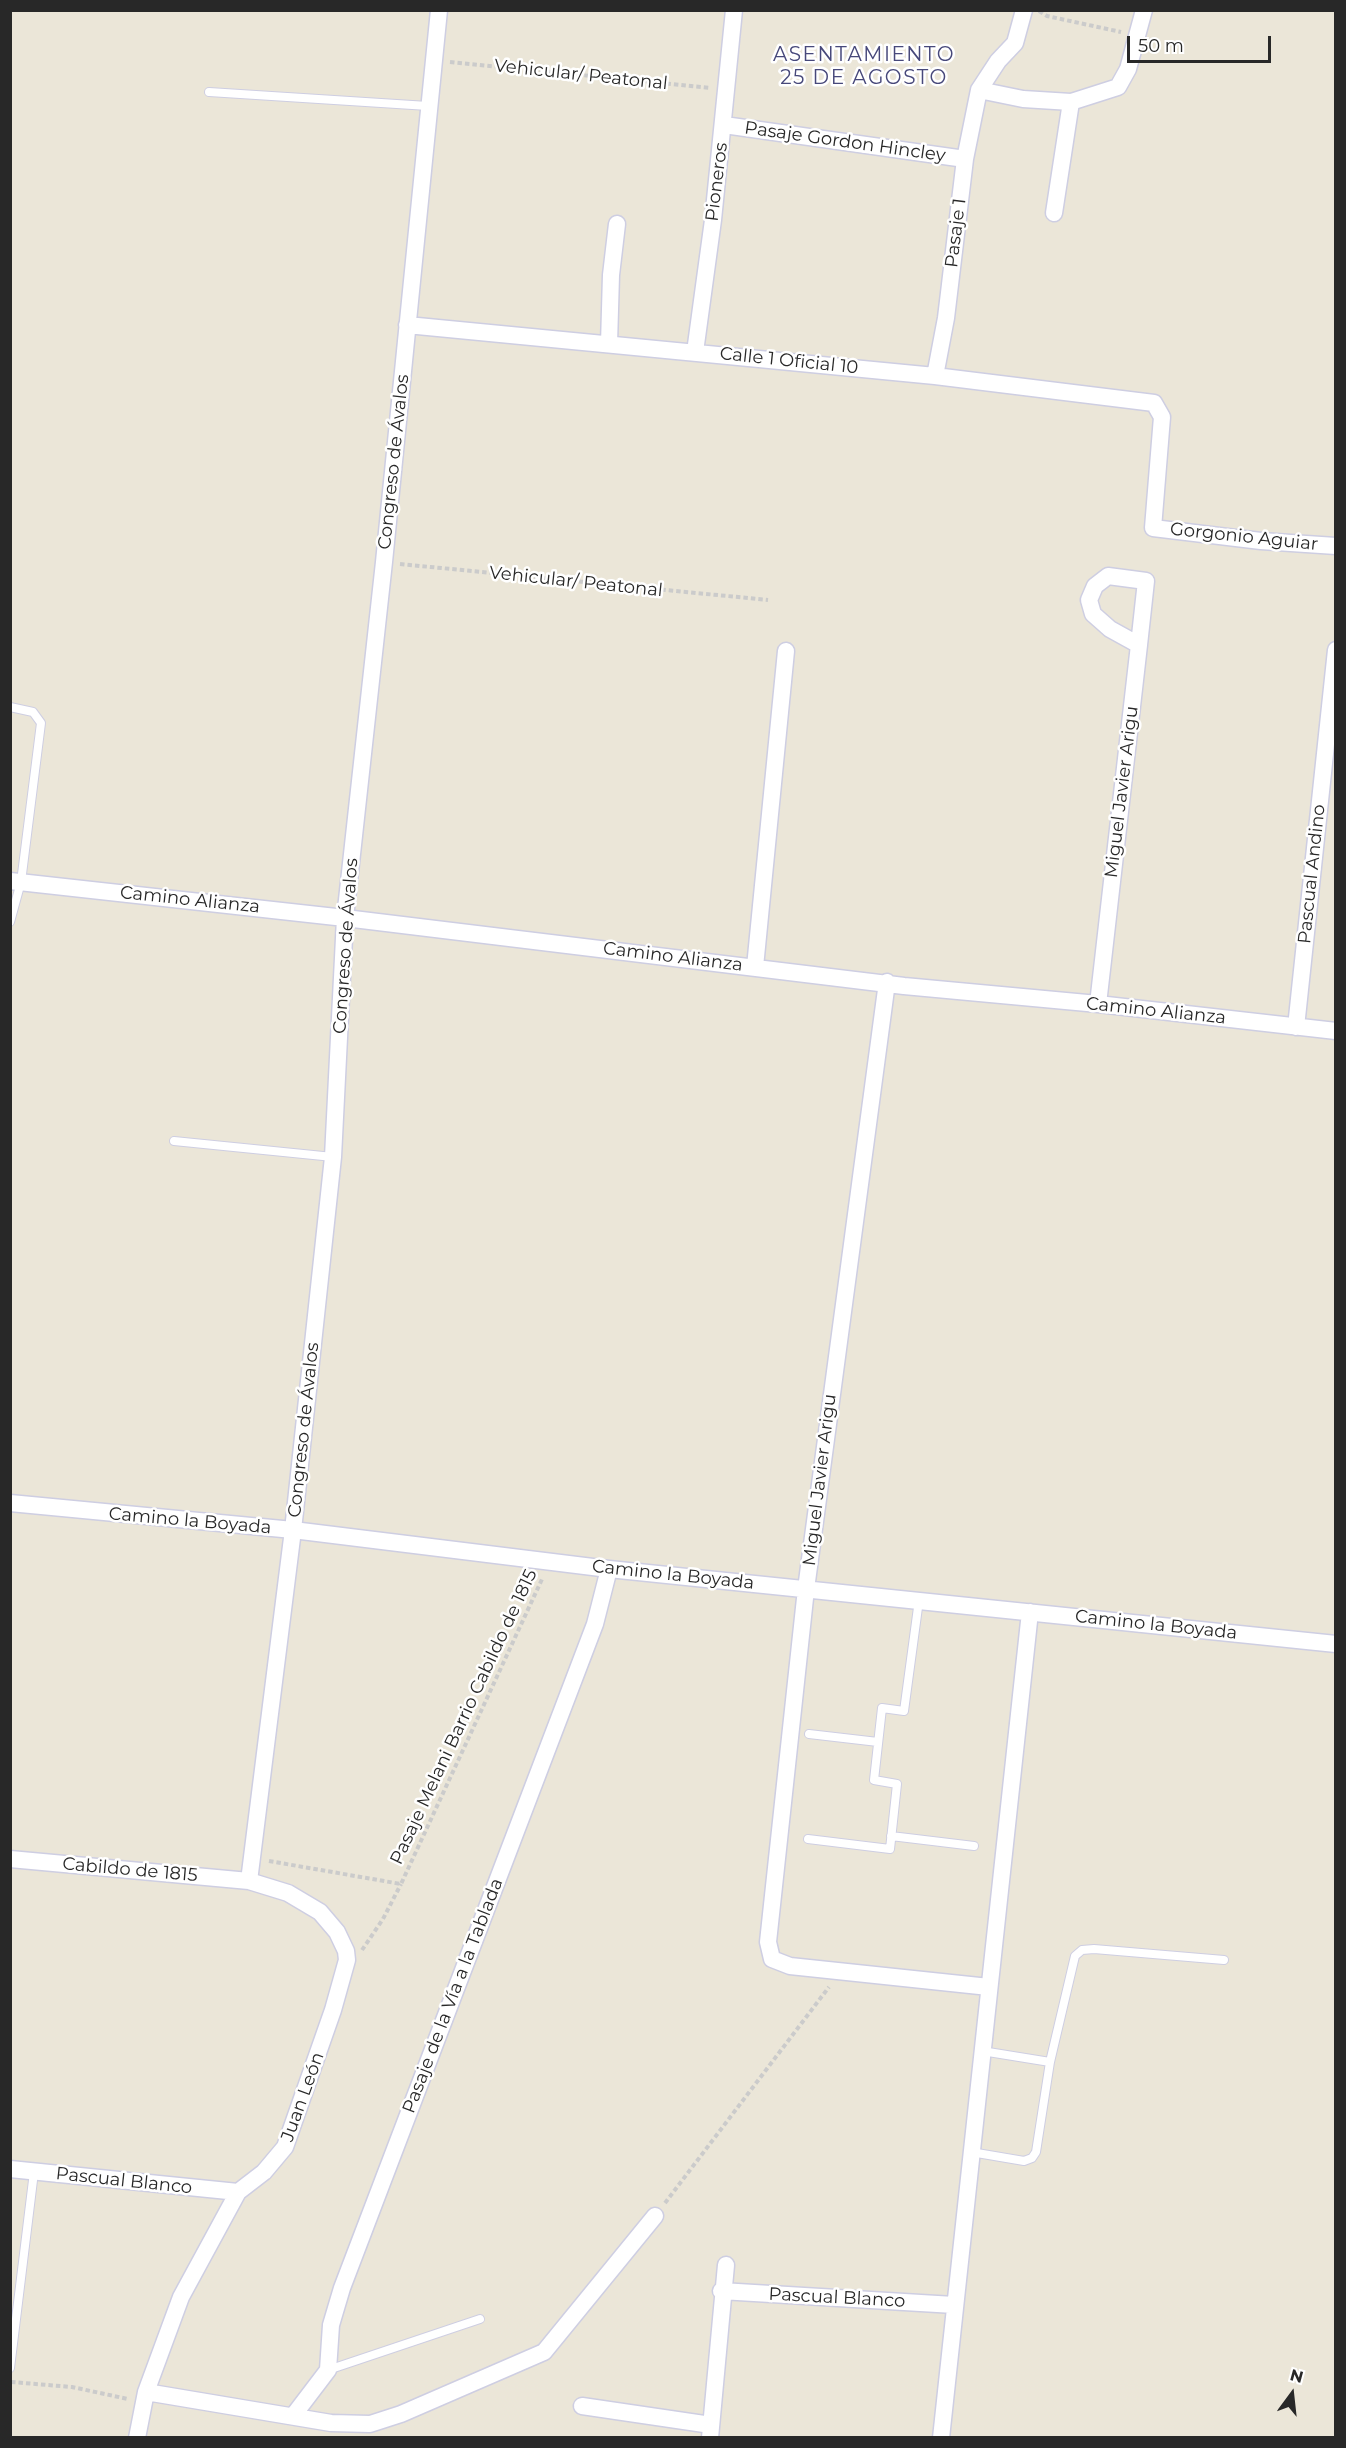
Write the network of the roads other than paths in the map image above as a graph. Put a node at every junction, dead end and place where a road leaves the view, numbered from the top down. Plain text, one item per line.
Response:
1 (438, 10) edge
2 (734, 10) edge
3 (1024, 10) edge
4 (1144, 10) edge
5 (979, 90) junction
6 (209, 92) dead end
7 (1071, 102) junction
8 (428, 106) junction
9 (724, 125) junction
10 (965, 159) junction
11 (1054, 213) dead end
12 (617, 224) dead end
13 (407, 325) junction
14 (609, 344) junction
15 (695, 352) junction
16 (935, 376) junction
17 (1153, 528) joint
18 (1335, 546) edge
19 (1139, 645) junction
20 (1335, 650) edge
21 (786, 651) dead end
22 (10, 707) edge
23 (1328, 776) edge
24 (16, 881) edge
25 (345, 918) junction
26 (10, 922) edge
27 (755, 967) junction
28 (887, 982) junction
29 (1098, 1004) junction
30 (1296, 1026) junction
31 (1335, 1031) edge
32 (174, 1141) dead end
33 (333, 1157) junction
34 (10, 1503) edge
35 (293, 1530) junction
36 (609, 1569) junction
37 (806, 1589) junction
38 (919, 1599) junction
39 (1030, 1612) junction
40 (1335, 1644) edge
41 (809, 1734) dead end
42 (878, 1742) junction
43 (891, 1836) junction
44 (808, 1839) dead end
45 (975, 1846) dead end
46 (10, 1859) edge
47 (249, 1881) junction
48 (1224, 1960) dead end
49 (989, 1987) junction
50 (982, 2050) junction
51 (1050, 2062) junction
52 (970, 2152) junction
53 (10, 2169) edge
54 (34, 2172) junction
55 (238, 2192) junction
56 (655, 2216) road end
57 (726, 2265) dead end
58 (721, 2291) junction
59 (954, 2305) junction
60 (480, 2319) dead end
61 (10, 2368) edge
62 (328, 2370) junction
63 (145, 2397) junction
64 (582, 2406) dead end
65 (293, 2416) junction
66 (710, 2431) edge
67 (137, 2438) edge
68 (941, 2438) edge

1 - 8 street, Congreso de Ávalos
2 - 9 street, Pioneros
3 - 5 street
4 - 7 street
5 - 7 street
5 - 10 street, Pasaje 1
6 - 8 lane
7 - 11 street
8 - 13 street, Congreso de Ávalos
9 - 10 street, Pasaje Gordon Hincley
9 - 15 street, Pioneros
10 - 16 street, Pasaje 1
12 - 14 street
13 - 14 street, Calle 1 Oficial 10
13 - 25 street, Congreso de Ávalos
14 - 15 street, Calle 1 Oficial 10
15 - 16 street, Calle 1 Oficial 10
16 - 17 street, Calle 1 Oficial 10
17 - 18 street, Gorgonio Aguiar
19 - 19 street, Miguel Javier Arigu
19 - 29 street, Miguel Javier Arigu
20 - 23 street, Pascual Andino
21 - 27 street
22 - 24 lane
23 - 30 street, Pascual Andino
24 - 25 street, Camino Alianza
24 - 26 lane
25 - 27 street, Camino Alianza
25 - 33 street, Congreso de Ávalos
27 - 28 street, Camino Alianza
28 - 29 street, Camino Alianza
28 - 37 street, Miguel Javier Arigu
29 - 30 street, Camino Alianza
30 - 31 street, Camino Alianza
32 - 33 lane
33 - 35 street, Congreso de Ávalos
34 - 35 street, Camino la Boyada
35 - 36 street, Camino la Boyada
35 - 47 street, Congreso de Ávalos
36 - 37 street, Camino la Boyada
36 - 62 street, Pasaje de la Vía a la Tablada
37 - 38 street, Camino la Boyada
37 - 49 street, Miguel Javier Arigu
38 - 39 street, Camino la Boyada
38 - 42 lane
39 - 40 street, Camino la Boyada
39 - 49 street
41 - 42 lane
42 - 43 lane
43 - 44 lane
43 - 45 lane
46 - 47 street, Cabildo de 1815
47 - 55 street, Juan León
48 - 51 lane
49 - 50 street
50 - 51 lane
50 - 52 street
51 - 52 lane
52 - 59 street
53 - 54 street, Pascual Blanco
54 - 55 street, Pascual Blanco
54 - 61 lane
55 - 63 street, Juan León
56 - 65 street
57 - 58 street
58 - 59 street, Pascual Blanco
58 - 66 street
59 - 68 street
60 - 62 lane
62 - 65 street
63 - 65 street
63 - 67 street, Juan León
64 - 66 street

